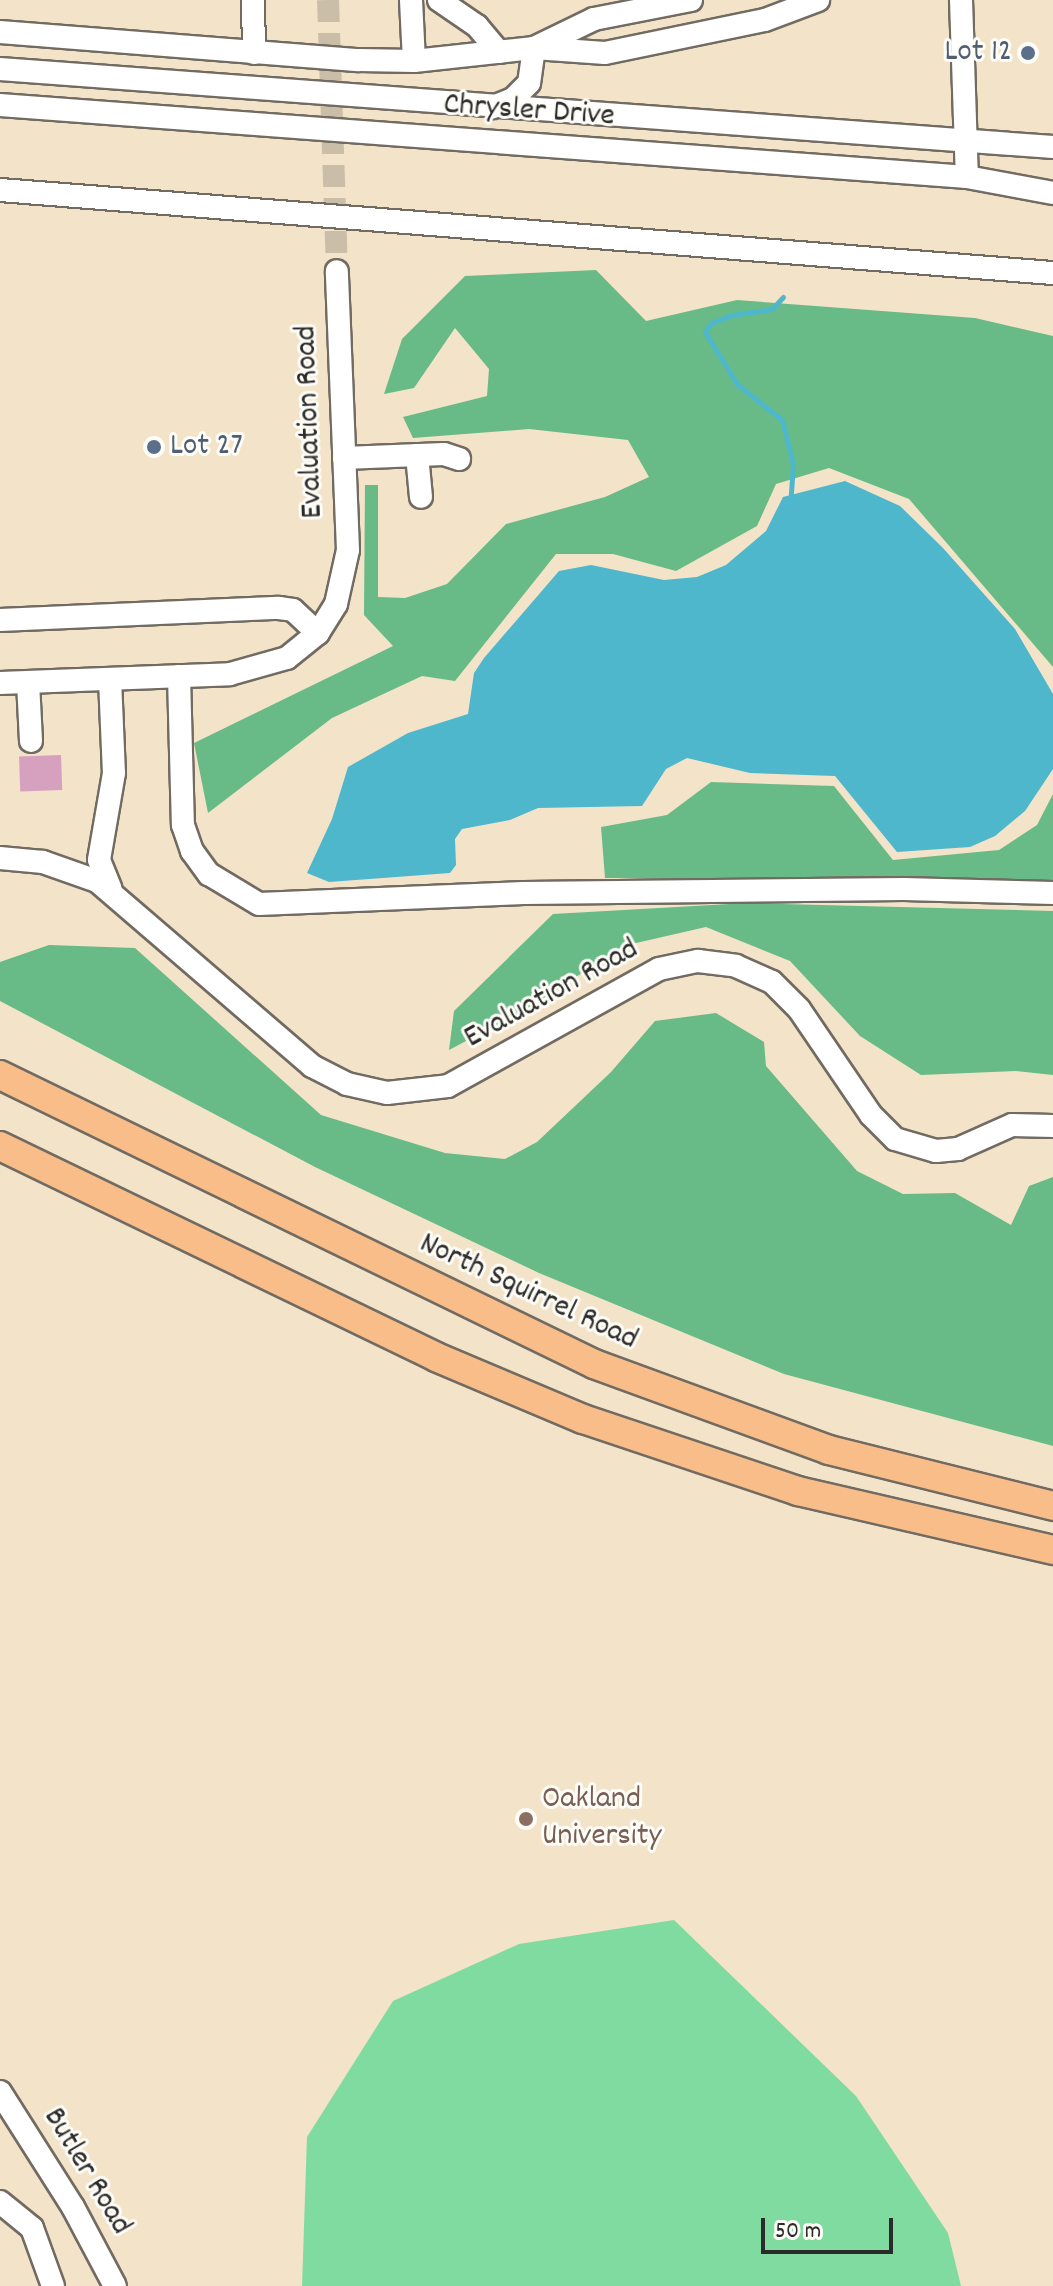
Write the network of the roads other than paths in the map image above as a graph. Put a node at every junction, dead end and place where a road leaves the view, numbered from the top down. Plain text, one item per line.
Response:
1 (253, 0) edge
2 (411, 0) edge
3 (439, 0) edge
4 (818, 0) edge
5 (961, 0) edge
6 (687, 1) edge
7 (645, 10) junction
8 (0, 32) edge
9 (690, 37) junction
10 (652, 44) junction
11 (534, 48) junction
12 (499, 52) junction
13 (254, 53) junction
14 (414, 61) junction
15 (0, 69) edge
16 (0, 105) edge
17 (492, 107) junction
18 (965, 139) junction
19 (1053, 147) edge
20 (967, 177) junction
21 (0, 190) edge
22 (1053, 193) edge
23 (337, 271) tunnel mouth
24 (1053, 273) edge
25 (417, 455) junction
26 (344, 458) junction
27 (459, 459) dead end
28 (421, 497) dead end
29 (0, 620) edge
30 (318, 633) junction
31 (179, 676) junction
32 (110, 679) junction
33 (28, 682) junction
34 (0, 683) edge
35 (31, 741) dead end
36 (0, 858) edge
37 (114, 893) junction
38 (1053, 893) edge
39 (0, 1075) edge
40 (1053, 1126) edge
41 (0, 1146) edge
42 (1053, 1506) edge
43 (1053, 1550) edge
44 (0, 2092) edge
45 (0, 2202) edge
46 (53, 2286) edge
47 (115, 2286) edge

1 - 13 street
2 - 14 street
3 - 12 street
4 - 9 street
5 - 18 street
6 - 7 street
6 - 9 street
7 - 10 street
7 - 11 street
8 - 13 street
9 - 10 street
10 - 11 street
11 - 12 street
11 - 17 street
12 - 14 street
13 - 14 street
15 - 17 street, Chrysler Drive
16 - 20 street, Chrysler Drive
17 - 18 street, Chrysler Drive
18 - 19 street, Chrysler Drive
18 - 20 street
20 - 22 street, Chrysler Drive
21 - 24 street
23 - 26 street, Evaluation Road
25 - 26 street
25 - 27 street
25 - 28 street
26 - 30 street, Evaluation Road
29 - 30 street
30 - 31 street, Evaluation Road
31 - 32 street, Evaluation Road
31 - 38 street
32 - 33 street, Evaluation Road
32 - 37 street, Evaluation Road
33 - 34 street, Evaluation Road
33 - 35 street
36 - 37 street, Evaluation Road
37 - 40 street, Evaluation Road
39 - 42 main road, North Squirrel Road
41 - 43 main road
44 - 47 street, Butler Road
45 - 46 street

